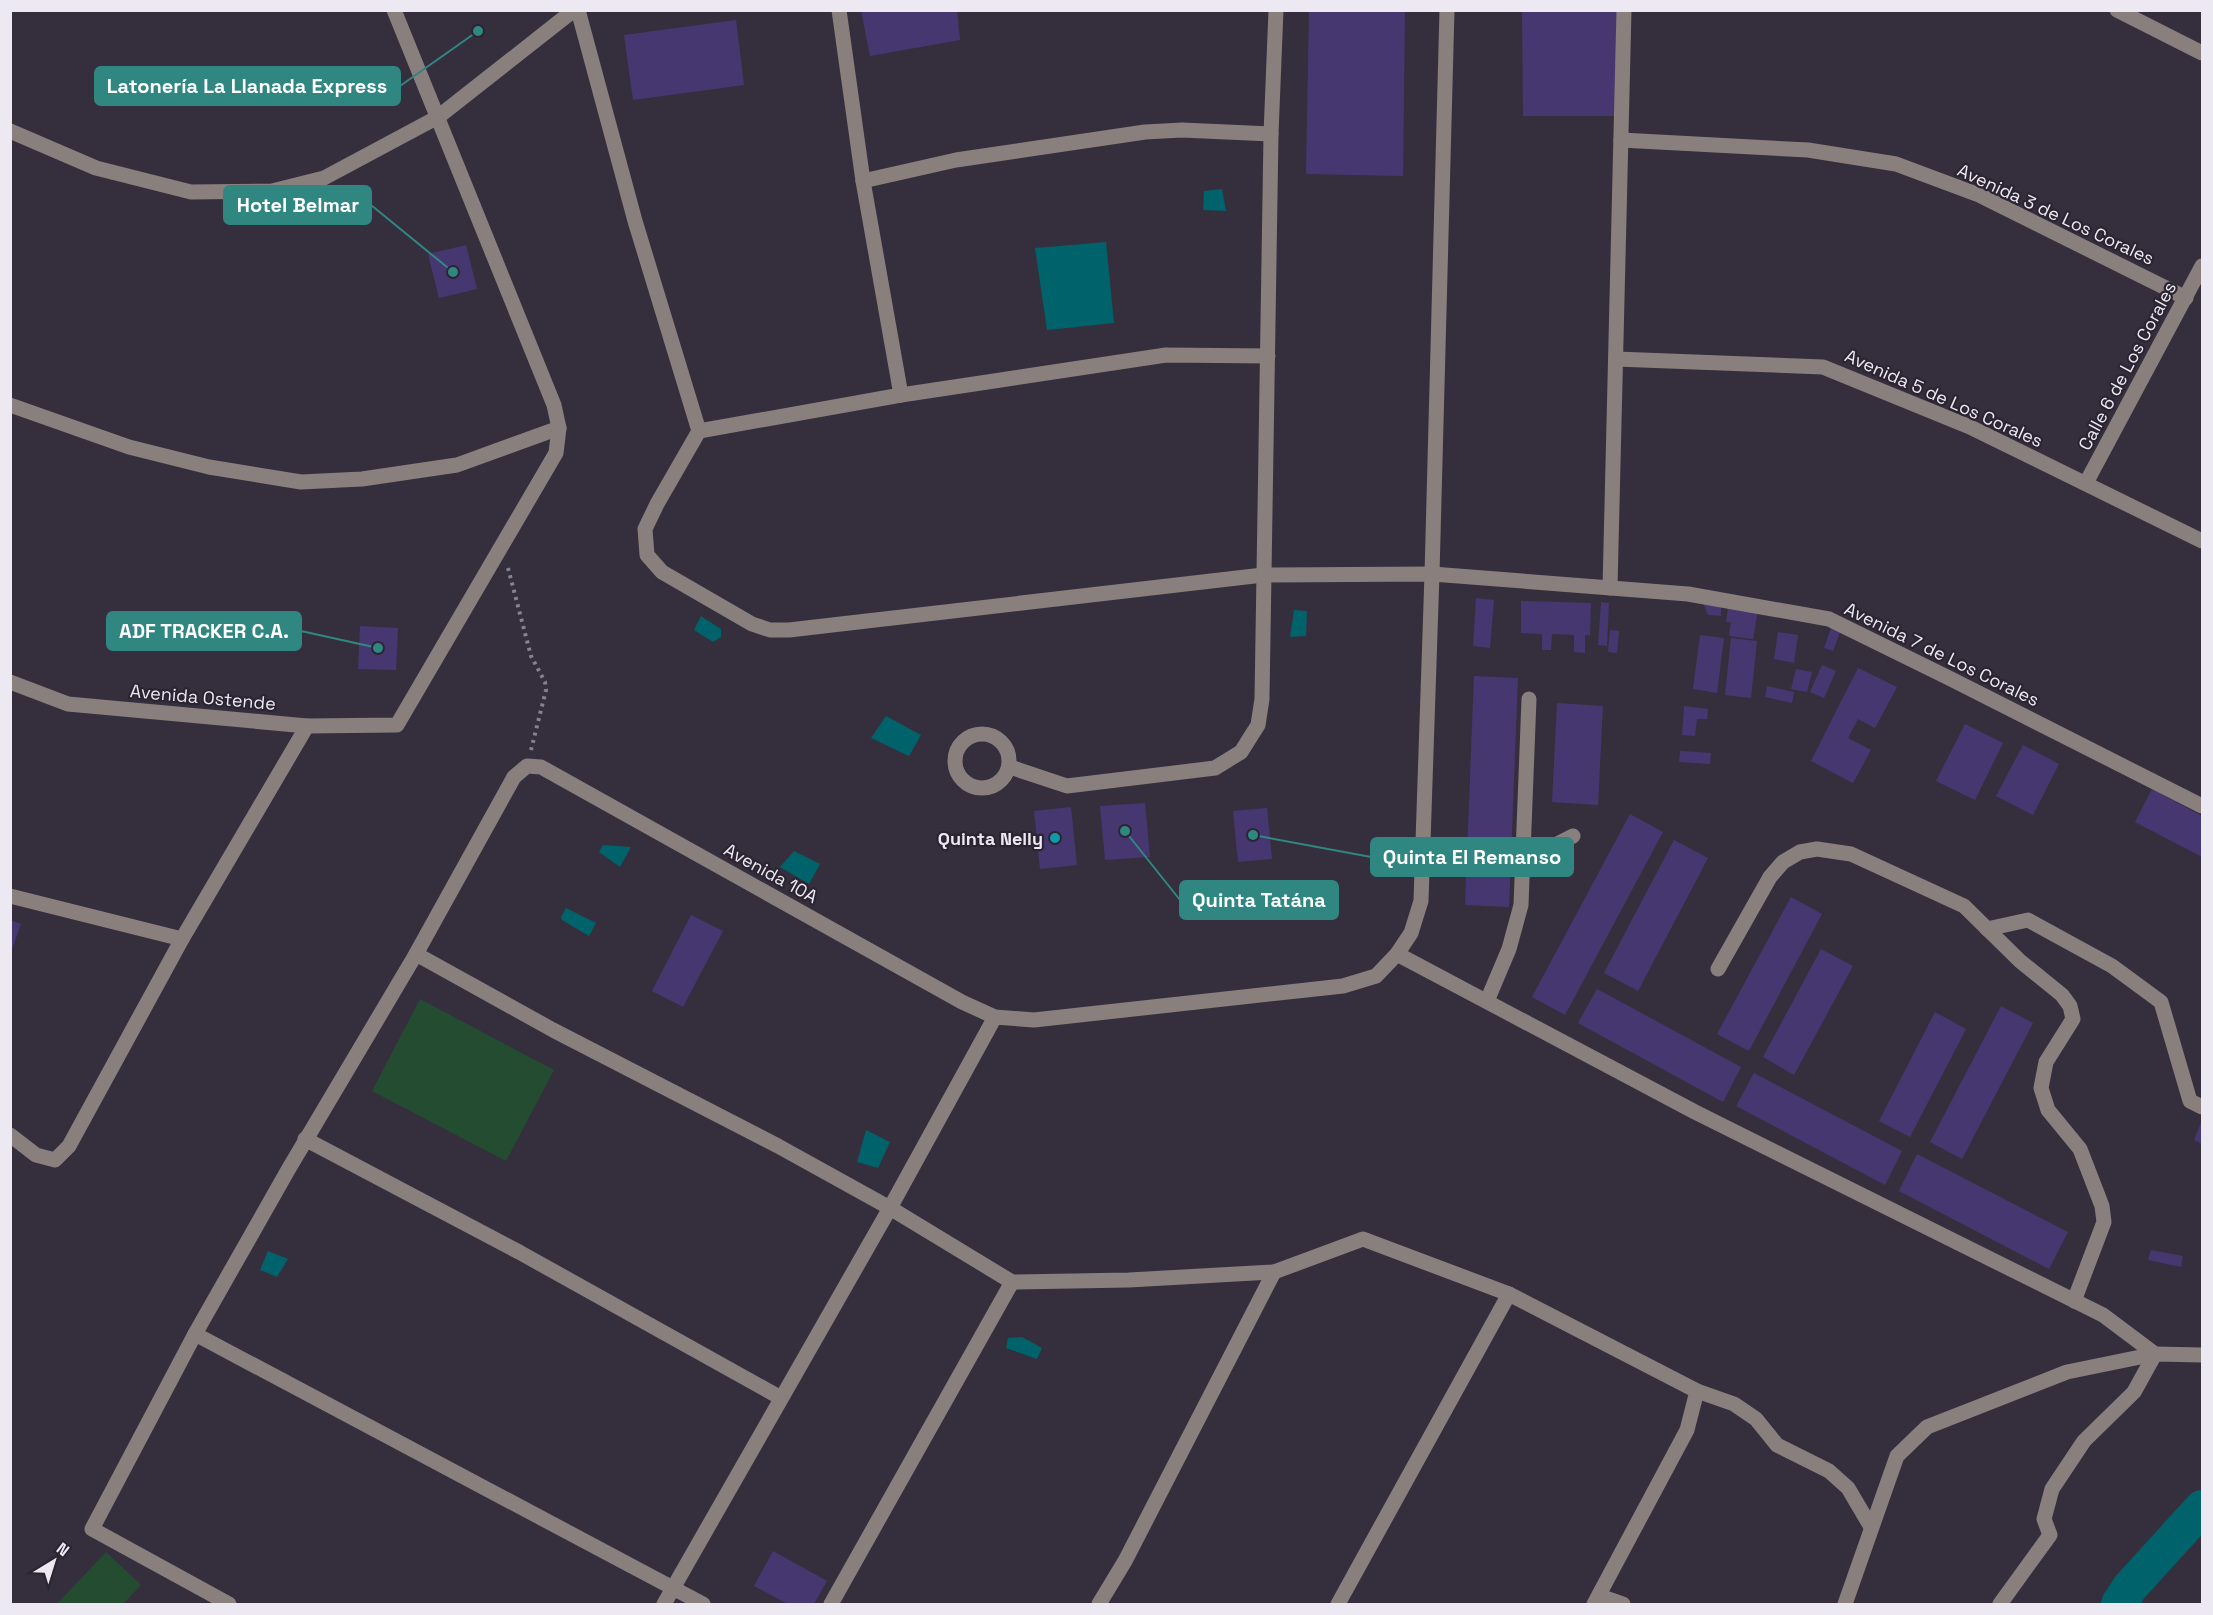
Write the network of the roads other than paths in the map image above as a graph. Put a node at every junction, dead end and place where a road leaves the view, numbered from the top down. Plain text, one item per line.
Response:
1 (394, 10) edge
2 (576, 10) edge
3 (839, 10) edge
4 (1276, 10) edge
5 (1447, 10) edge
6 (1624, 10) edge
7 (2117, 10) edge
8 (2202, 53) edge
9 (438, 117) junction
10 (10, 131) edge
11 (1271, 134) junction
12 (1621, 140) junction
13 (863, 181) junction
14 (2202, 266) edge
15 (2186, 298) junction
16 (1268, 356) junction
17 (1616, 359) junction
18 (901, 395) junction
19 (10, 405) edge
20 (559, 428) junction
21 (699, 431) junction
22 (2086, 483) junction
23 (2202, 542) edge
24 (1432, 574) junction
25 (1263, 575) junction
26 (1610, 588) junction
27 (10, 682) edge
28 (1529, 699) dead end
29 (307, 726) junction
30 (1010, 767) dead end
31 (2202, 806) edge
32 (1573, 836) dead end
33 (1522, 862) junction
34 (10, 896) edge
35 (1987, 929) junction
36 (182, 939) junction
37 (416, 954) junction
38 (1397, 954) junction
39 (1718, 969) dead end
40 (1487, 1001) junction
41 (995, 1017) junction
42 (2202, 1107) edge
43 (10, 1135) edge
44 (306, 1139) junction
45 (890, 1208) junction
46 (1274, 1272) junction
47 (1012, 1282) junction
48 (1509, 1294) junction
49 (2074, 1301) junction
50 (195, 1334) junction
51 (2155, 1354) junction
52 (2202, 1355) edge
53 (1697, 1391) junction
54 (781, 1398) junction
55 (1871, 1527) junction
56 (673, 1587) junction
57 (1597, 1600) edge
58 (229, 1605) edge
59 (664, 1605) edge
60 (703, 1605) edge
61 (831, 1605) edge
62 (1100, 1605) edge
63 (1338, 1605) edge
64 (1623, 1605) edge
65 (1845, 1605) edge
66 (2000, 1605) edge

1 - 9 street
2 - 9 street
2 - 21 street
3 - 13 street
4 - 11 street
5 - 24 street
6 - 12 street
7 - 8 street
9 - 10 street
9 - 20 street
11 - 13 street
11 - 16 street
12 - 15 street, Avenida 3 de Los Corales
12 - 17 street
13 - 18 street
14 - 15 street, Calle 6 de Los Corales
15 - 22 street, Calle 6 de Los Corales
16 - 18 street
16 - 25 street
17 - 22 street, Avenida 5 de Los Corales
17 - 26 street
18 - 21 street
19 - 20 street
20 - 29 street, Avenida Ostende
21 - 25 street, Avenida 7 de Los Corales
22 - 23 street, Avenida 5 de Los Corales
24 - 25 street, Avenida 7 de Los Corales
24 - 26 street, Avenida 7 de Los Corales
24 - 38 street
25 - 30 street
26 - 31 street, Avenida 7 de Los Corales
27 - 29 street, Avenida Ostende
28 - 33 street
29 - 36 street
32 - 33 street
33 - 40 street
34 - 36 street
35 - 39 street
35 - 42 street
35 - 49 street
36 - 43 street
37 - 41 street, Avenida 10A
37 - 44 street
37 - 45 street
38 - 40 street
38 - 41 street
40 - 49 street
41 - 45 street
44 - 50 street
44 - 54 street
45 - 47 street
45 - 54 street
46 - 47 street
46 - 48 street
46 - 62 street
47 - 61 street
48 - 53 street
48 - 63 street
49 - 51 street
50 - 56 street
50 - 58 street
51 - 52 street
51 - 55 street
51 - 66 street
53 - 55 street
53 - 57 street
54 - 56 street
55 - 65 street
56 - 59 street
56 - 60 street
57 - 64 street

